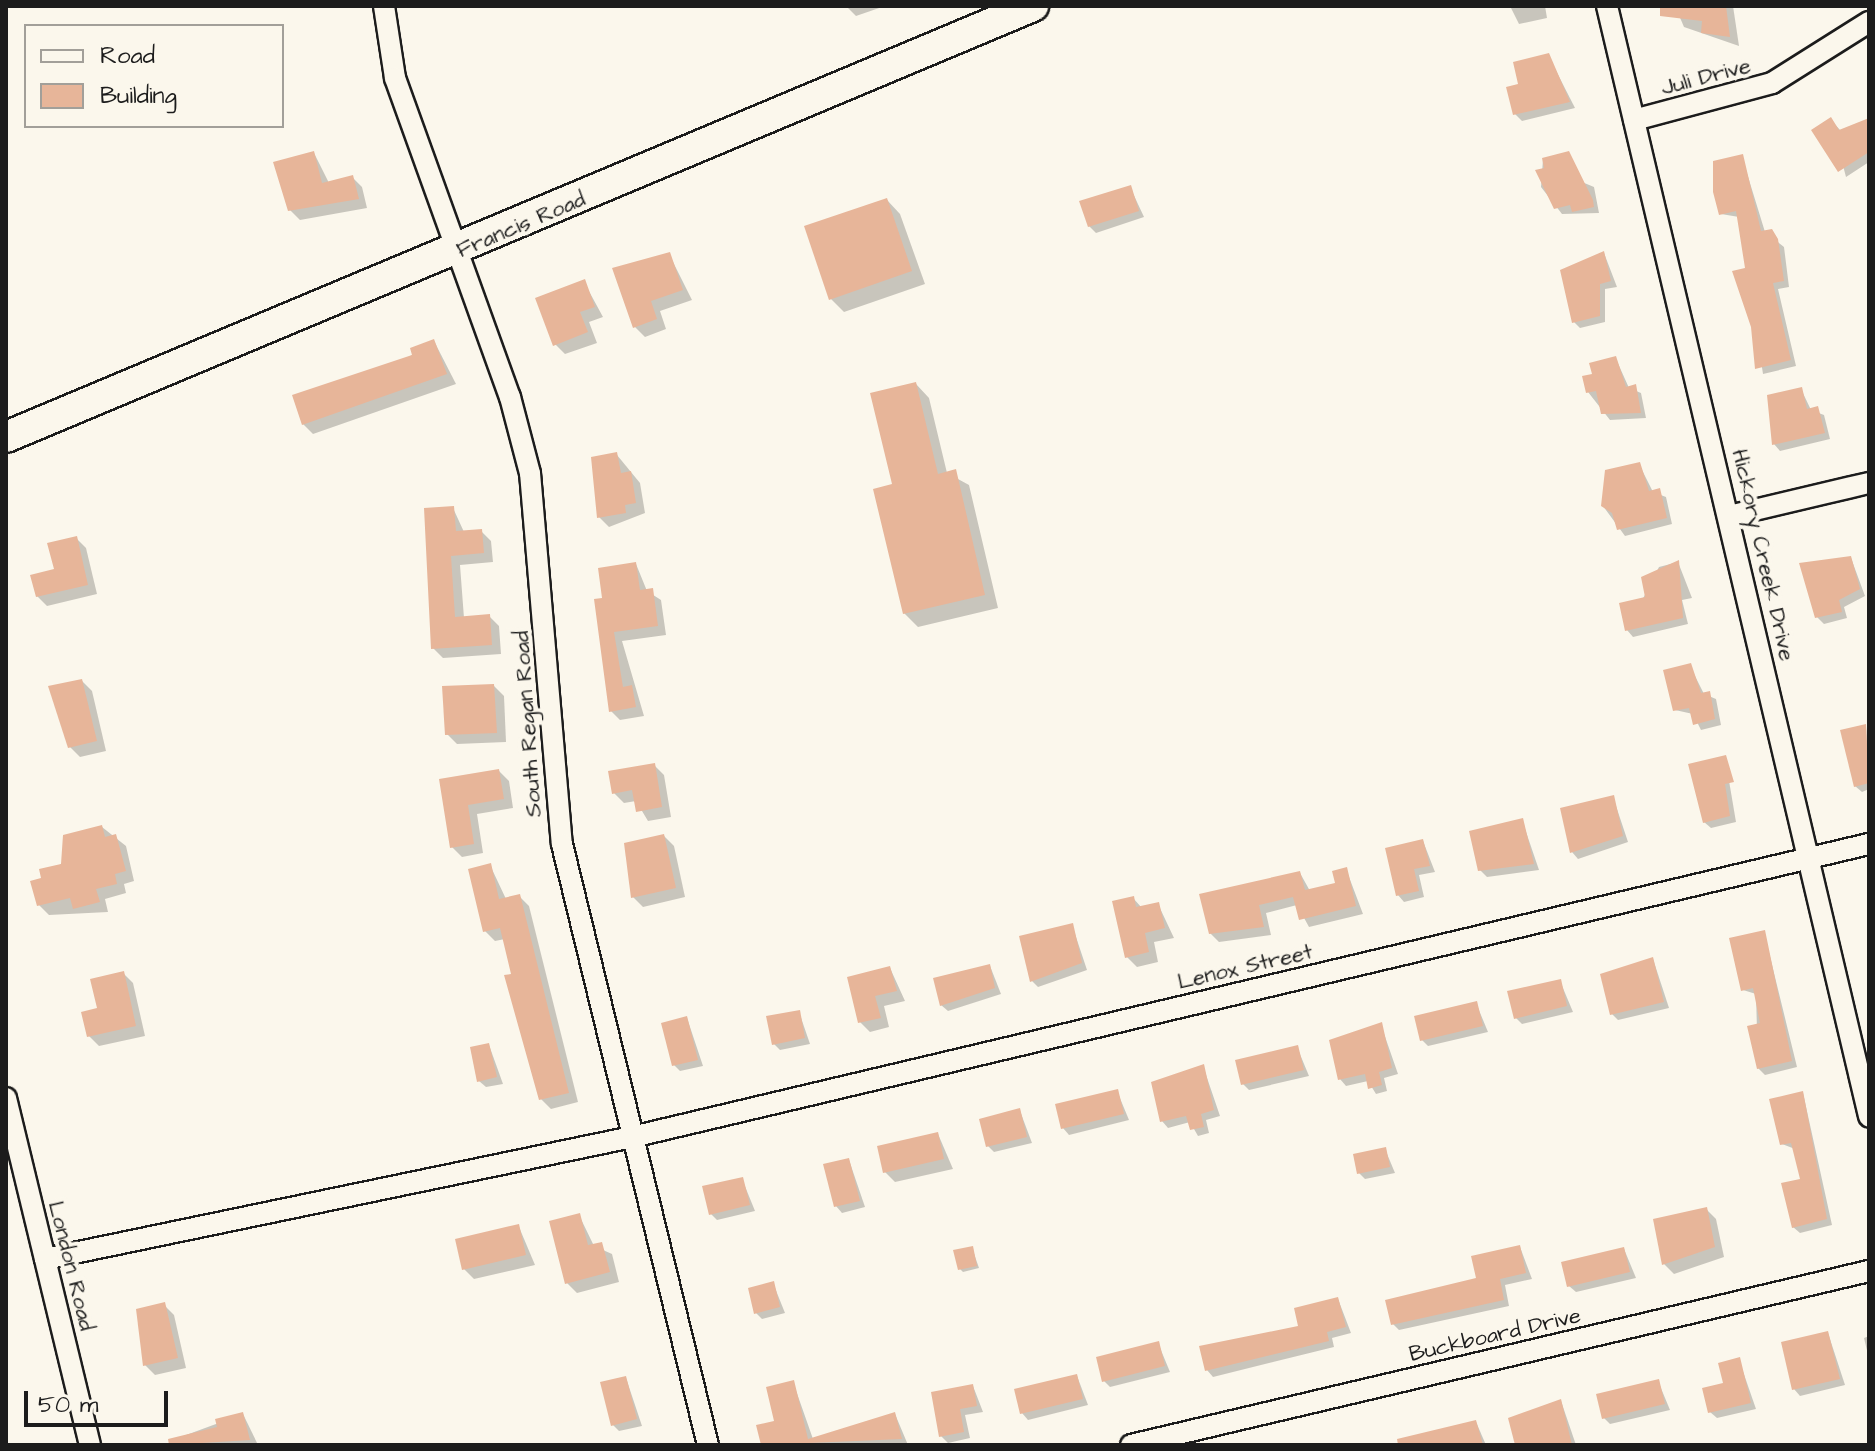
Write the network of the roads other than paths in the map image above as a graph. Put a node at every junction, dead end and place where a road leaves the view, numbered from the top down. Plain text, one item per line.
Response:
1 (384, 6) edge
2 (1033, 6) edge
3 (1607, 6) edge
4 (1869, 22) edge
5 (1634, 120) junction
6 (455, 254) junction
7 (6, 437) edge
8 (1869, 483) edge
9 (1729, 516) junction
10 (1869, 844) edge
11 (1809, 858) junction
12 (6, 1098) edge
13 (1869, 1116) edge
14 (632, 1137) junction
15 (45, 1259) junction
16 (1869, 1271) edge
17 (90, 1445) edge
18 (708, 1445) edge
19 (1131, 1445) edge

1 - 6 street, South Regan Road
2 - 6 street, Francis Road
3 - 5 street, Hickory Creek Drive
4 - 5 street, Juli Drive
5 - 9 street, Hickory Creek Drive
6 - 7 street, Francis Road
6 - 14 street, South Regan Road
8 - 9 street
9 - 11 street, Hickory Creek Drive
10 - 11 street, Lenox Street
11 - 13 street, Hickory Creek Drive
11 - 14 street, Lenox Street
12 - 15 street, London Road
14 - 15 street, Lenox Street
14 - 18 street, South Regan Road
15 - 17 street, London Road
16 - 19 street, Buckboard Drive

